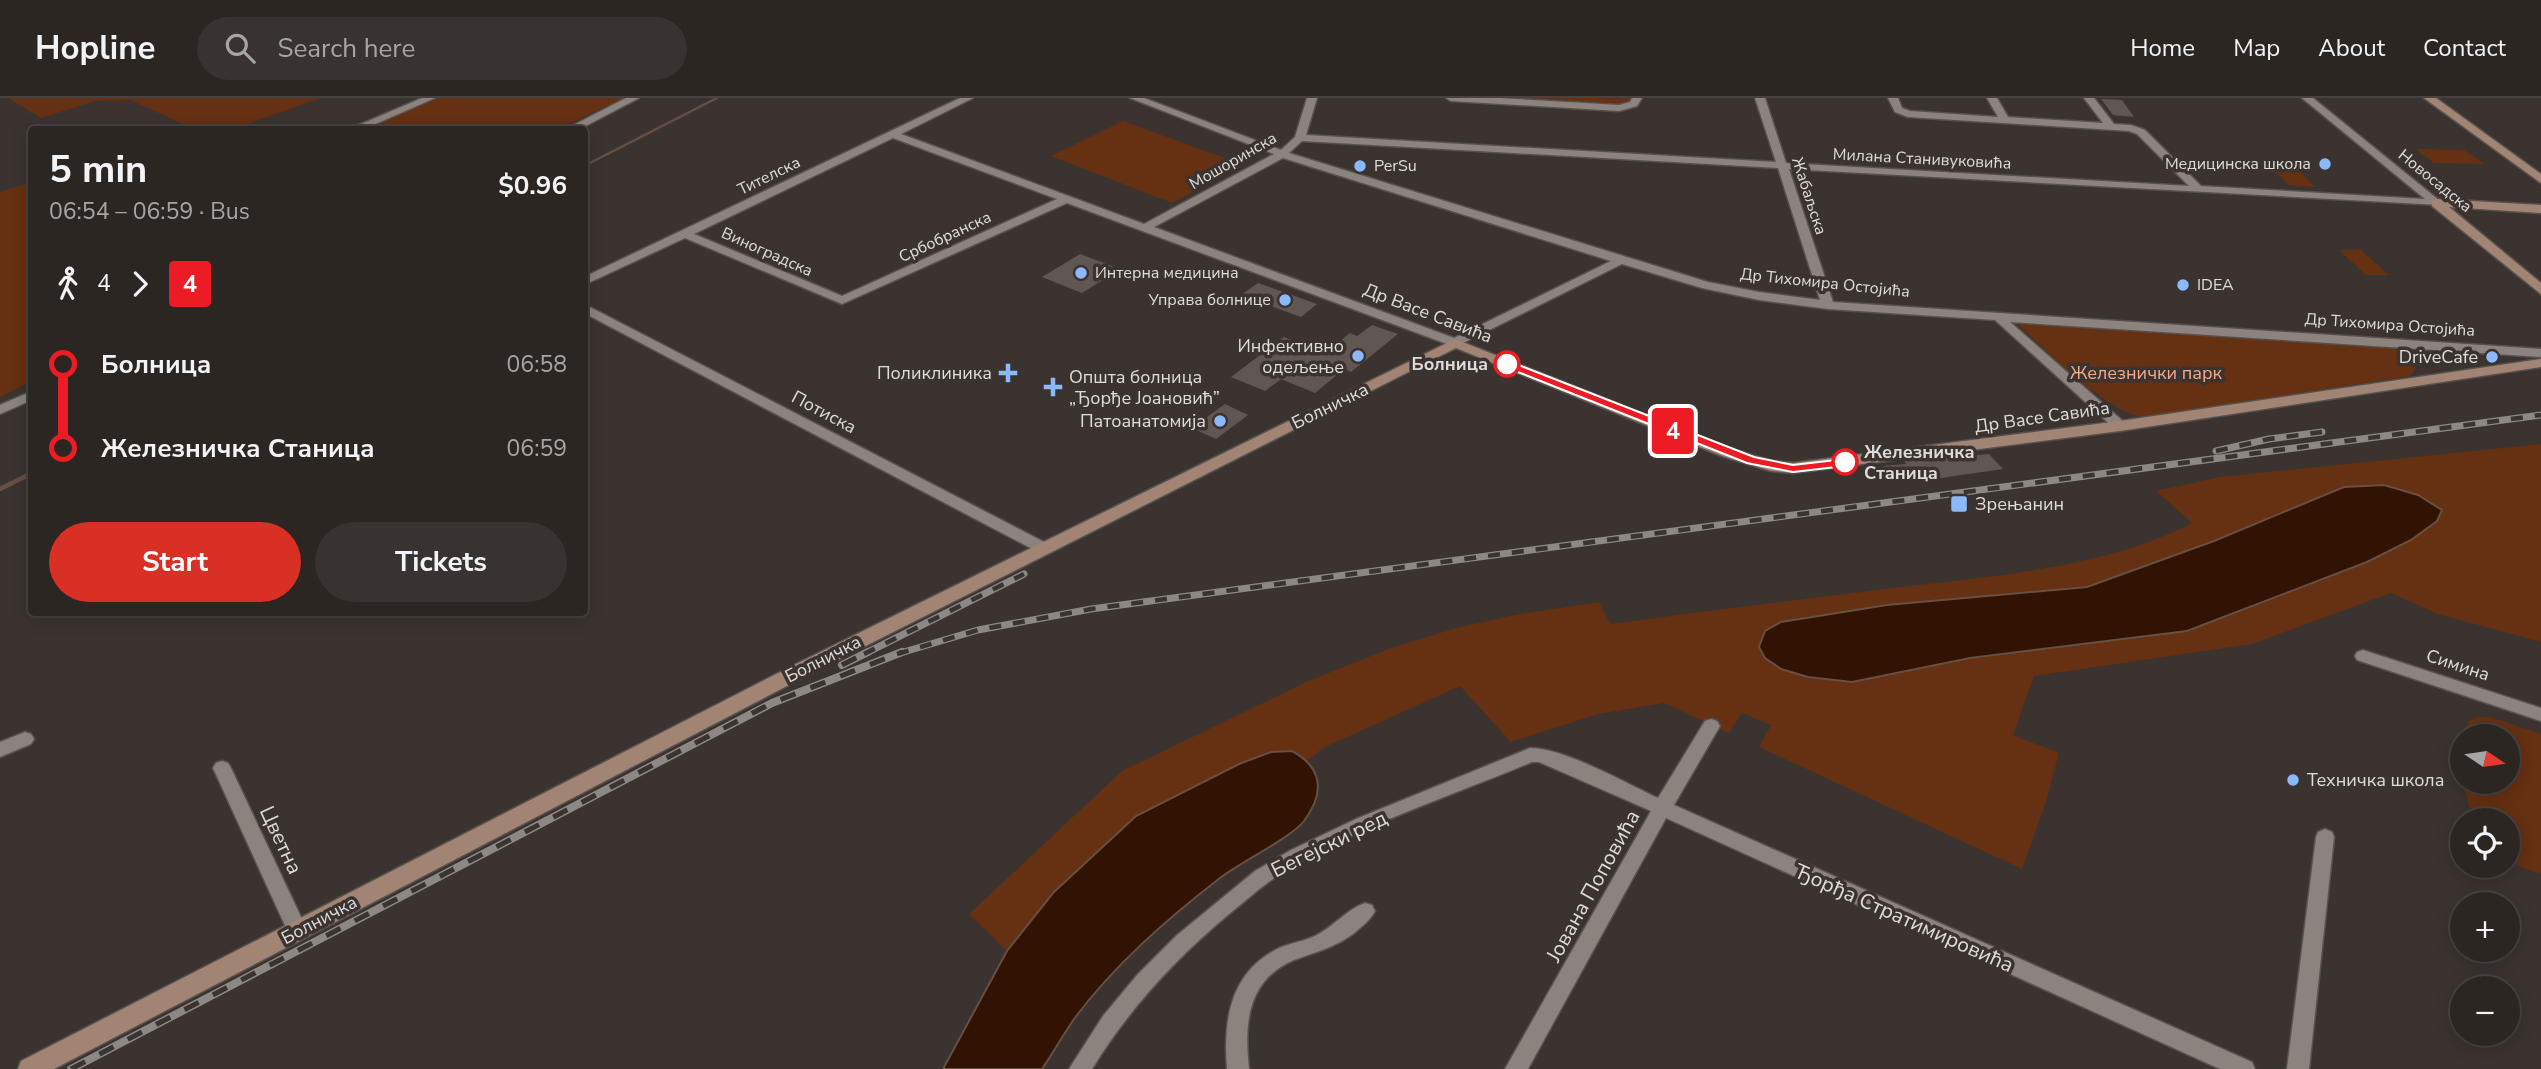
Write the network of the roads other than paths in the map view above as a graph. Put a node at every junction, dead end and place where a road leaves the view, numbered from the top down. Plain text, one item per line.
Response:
1 (430, 98) edge
2 (634, 98) edge
3 (968, 98) edge
4 (1135, 98) edge
5 (1311, 98) edge
6 (1451, 98) edge
7 (1637, 98) edge
8 (1760, 98) edge
9 (1893, 98) edge
10 (1992, 98) edge
11 (2089, 98) edge
12 (2307, 98) edge
13 (2429, 98) edge
14 (2005, 120) junction
15 (362, 126) edge
16 (577, 126) edge
17 (2110, 126) junction
18 (892, 134) junction
19 (1300, 138) junction
20 (1282, 154) junction
21 (1783, 166) junction
22 (2541, 179) edge
23 (2199, 190) junction
24 (1066, 199) junction
25 (2435, 203) junction
26 (2541, 209) edge
27 (1144, 228) junction
28 (685, 234) junction
29 (1620, 260) junction
30 (588, 280) edge
31 (2541, 290) edge
32 (836, 299) joint
33 (1828, 305) junction
34 (588, 310) edge
35 (1998, 317) junction
36 (1455, 343) junction
37 (2541, 353) edge
38 (2541, 363) edge
39 (28, 397) edge
40 (0, 410) edge
41 (2120, 426) junction
42 (1045, 549) junction
43 (2363, 656) dead end
44 (2541, 715) edge
45 (1712, 726) dead end
46 (25, 739) dead end
47 (0, 750) edge
48 (1566, 764) joint
49 (222, 768) dead end
50 (1662, 808) junction
51 (2325, 837) dead end
52 (1365, 911) dead end
53 (298, 932) junction
54 (30, 1069) edge
55 (1080, 1069) edge
56 (1238, 1069) edge
57 (1516, 1069) edge
58 (2244, 1069) edge
59 (2298, 1069) edge

1 - 15 street
2 - 16 street
3 - 18 street, Тителска
4 - 20 street, Др Тихомира Остојића
5 - 19 street, Мошоринска
6 - 7 street
8 - 21 street, Жабаљска
9 - 14 street
10 - 14 street
11 - 17 street
12 - 25 street, Новосадска
13 - 22 street
14 - 17 street
17 - 23 street
18 - 24 street, Др Васе Савића
18 - 28 street, Тителска
19 - 20 street, Мошоринска
19 - 21 street, Милана Станивуковића
20 - 27 street, Мошоринска
20 - 29 street, Др Тихомира Остојића
21 - 23 street, Милана Станивуковића
21 - 33 street, Жабаљска
23 - 25 street, Милана Станивуковића
24 - 27 street, Др Васе Савића
24 - 32 street, Србобранска
25 - 26 street, Милана Станивуковића
25 - 31 street, Новосадска
27 - 36 street, Др Васе Савића
28 - 30 street, Тителска
28 - 32 street, Виноградска
29 - 33 street, Др Тихомира Остојића
29 - 36 street, Болничка
33 - 35 street, Др Тихомира Остојића
34 - 42 street, Потиска
35 - 37 street, Др Тихомира Остојића
35 - 41 street
36 - 41 street, Др Васе Савића
36 - 42 street, Болничка
38 - 41 street, Др Васе Савића
39 - 40 street
42 - 53 street, Болничка
43 - 44 street, Симина
45 - 50 street, Јована Поповића
46 - 47 street
48 - 50 street, Ђорђа Стратимировића
48 - 55 street, Бегејски ред
49 - 53 street, Цветна
50 - 57 street, Јована Поповића
50 - 58 street, Ђорђа Стратимировића
51 - 59 street
52 - 56 street
53 - 54 street, Болничка

